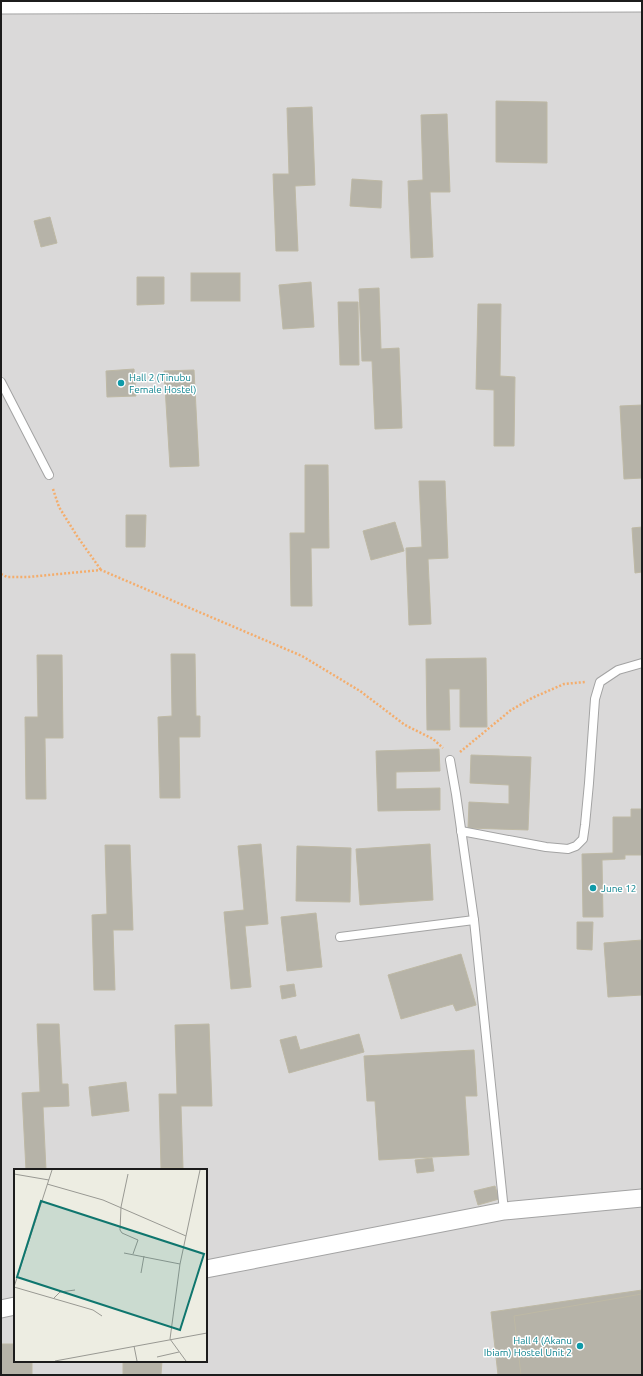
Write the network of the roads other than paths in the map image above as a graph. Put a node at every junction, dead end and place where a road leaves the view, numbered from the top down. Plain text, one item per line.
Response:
1 (642, 3) edge
2 (1, 4) edge
3 (1, 382) edge
4 (49, 475) road end
5 (642, 663) edge
6 (450, 760) road end
7 (462, 831) junction
8 (474, 920) junction
9 (340, 937) dead end
10 (642, 1198) edge
11 (504, 1211) junction
12 (207, 1269) edge
13 (14, 1306) edge
14 (1, 1309) edge

1 - 2 street
3 - 4 lane
5 - 7 lane
6 - 7 lane
7 - 8 lane
8 - 9 lane
8 - 11 lane
10 - 11 street
11 - 12 street
13 - 14 street

